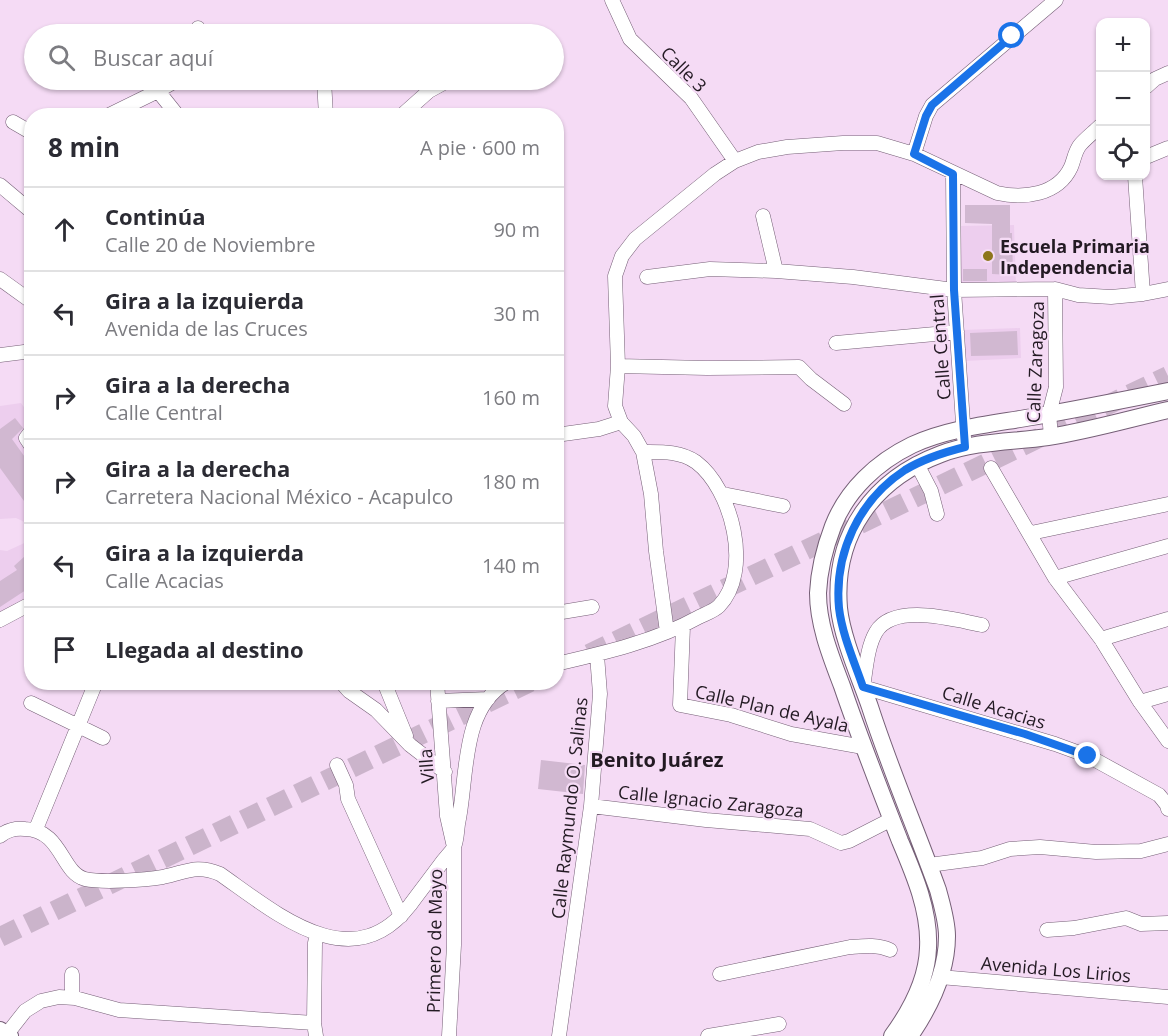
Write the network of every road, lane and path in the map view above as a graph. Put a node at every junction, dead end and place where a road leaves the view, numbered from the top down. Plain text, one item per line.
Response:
1 (612, 0) edge
2 (1056, 0) edge
3 (1168, 73) edge
4 (1150, 83) edge
5 (162, 90) edge
6 (325, 90) edge
7 (431, 90) edge
8 (159, 92) junction
9 (124, 108) edge
10 (172, 108) edge
11 (326, 108) edge
12 (410, 108) edge
13 (13, 122) dead end
14 (24, 128) edge
15 (1096, 131) edge
16 (1168, 148) edge
17 (914, 154) junction
18 (1150, 155) edge
19 (735, 161) junction
20 (953, 174) junction
21 (1135, 180) edge
22 (0, 184) edge
23 (24, 205) edge
24 (764, 216) dead end
25 (777, 271) junction
26 (647, 278) dead end
27 (0, 279) edge
28 (1055, 289) junction
29 (1168, 289) edge
30 (954, 290) junction
31 (1143, 294) junction
32 (24, 296) edge
33 (957, 332) junction
34 (836, 343) dead end
35 (24, 352) edge
36 (0, 355) edge
37 (618, 366) junction
38 (1168, 391) edge
39 (844, 404) dead end
40 (1168, 410) edge
41 (1048, 414) junction
42 (621, 422) junction
43 (963, 429) junction
44 (564, 434) edge
45 (1051, 436) junction
46 (965, 447) junction
47 (643, 452) junction
48 (917, 464) junction
49 (991, 468) dead end
50 (723, 494) junction
51 (1168, 504) edge
52 (783, 506) dead end
53 (937, 514) dead end
54 (1031, 533) junction
55 (1168, 546) edge
56 (1055, 578) junction
57 (24, 607) edge
58 (591, 607) dead end
59 (564, 612) edge
60 (1168, 619) edge
61 (0, 620) edge
62 (982, 625) dead end
63 (683, 626) junction
64 (667, 632) junction
65 (1101, 639) junction
66 (597, 655) junction
67 (564, 662) edge
68 (863, 687) junction
69 (93, 690) edge
70 (347, 690) edge
71 (387, 690) edge
72 (437, 690) edge
73 (496, 690) edge
74 (1168, 694) edge
75 (488, 699) junction
76 (438, 701) junction
77 (31, 702) dead end
78 (1140, 702) junction
79 (79, 728) junction
80 (102, 738) dead end
81 (1168, 741) edge
82 (410, 744) junction
83 (863, 747) junction
84 (337, 765) dead end
85 (445, 772) junction
86 (591, 806) junction
87 (1168, 809) edge
88 (892, 819) junction
89 (36, 829) junction
90 (0, 836) edge
91 (1168, 844) edge
92 (454, 847) junction
93 (929, 865) junction
94 (401, 916) junction
95 (1168, 923) edge
96 (1047, 930) dead end
97 (317, 934) junction
98 (890, 950) dead end
99 (72, 974) dead end
100 (720, 974) dead end
101 (940, 977) junction
102 (1168, 996) edge
103 (72, 998) junction
104 (779, 1024) dead end
105 (315, 1030) edge
106 (6, 1033) edge
107 (449, 1036) edge
108 (559, 1036) edge
109 (708, 1036) edge
110 (892, 1036) edge
111 (910, 1036) edge

1 - 19 street, Calle 3
2 - 17 street
3 - 4 street
5 - 8 street
6 - 11 street
7 - 12 street
8 - 9 street
8 - 10 street
13 - 14 street
15 - 20 street
16 - 18 street
17 - 19 street
17 - 20 street
19 - 37 street
20 - 30 street, Calle Central
21 - 31 street
22 - 23 street
24 - 25 street
25 - 26 street
25 - 30 street
27 - 32 street
28 - 30 street
28 - 31 street
28 - 41 street, Calle Zaragoza
29 - 31 street
30 - 33 street, Calle Central
33 - 34 street
33 - 43 street, Calle Central
35 - 36 street
37 - 39 street
37 - 42 street
38 - 41 main road
40 - 45 main road
41 - 43 main road
41 - 45 street, Calle Zaragoza
42 - 44 street
42 - 47 street
43 - 46 street, Calle Central
43 - 83 main road
45 - 46 main road
46 - 48 main road
47 - 50 street
47 - 64 street
48 - 53 street
48 - 68 main road
49 - 54 street
50 - 52 street
50 - 63 street
51 - 54 street
54 - 56 street
55 - 56 street
56 - 65 street
57 - 61 street
58 - 59 street
60 - 65 street
62 - 68 street
63 - 64 street
63 - 83 street, Calle Plan de Ayala
64 - 66 street
65 - 78 street
66 - 67 street
66 - 86 street, Calle Raymundo O. Salinas
68 - 87 street, Calle Acacias
68 - 93 main road
69 - 79 street
70 - 82 street
71 - 82 street
72 - 76 street, Villa
73 - 75 street
74 - 78 street
75 - 76 street
75 - 92 street
76 - 85 street, Villa
77 - 79 street
78 - 81 street
79 - 80 street
79 - 89 street
82 - 85 street
83 - 88 main road
84 - 94 street
85 - 92 street, Villa
86 - 88 street, Calle Ignacio Zaragoza
86 - 108 street, Calle Raymundo O. Salinas
88 - 110 main road
89 - 90 street
89 - 97 street
91 - 93 street
92 - 94 street
92 - 107 street, Primero de Mayo
93 - 101 main road
94 - 97 street
95 - 96 street
97 - 105 street
98 - 100 street
99 - 103 street
101 - 102 street, Avenida Los Lirios
101 - 111 main road
103 - 105 street
103 - 106 street
104 - 109 street

